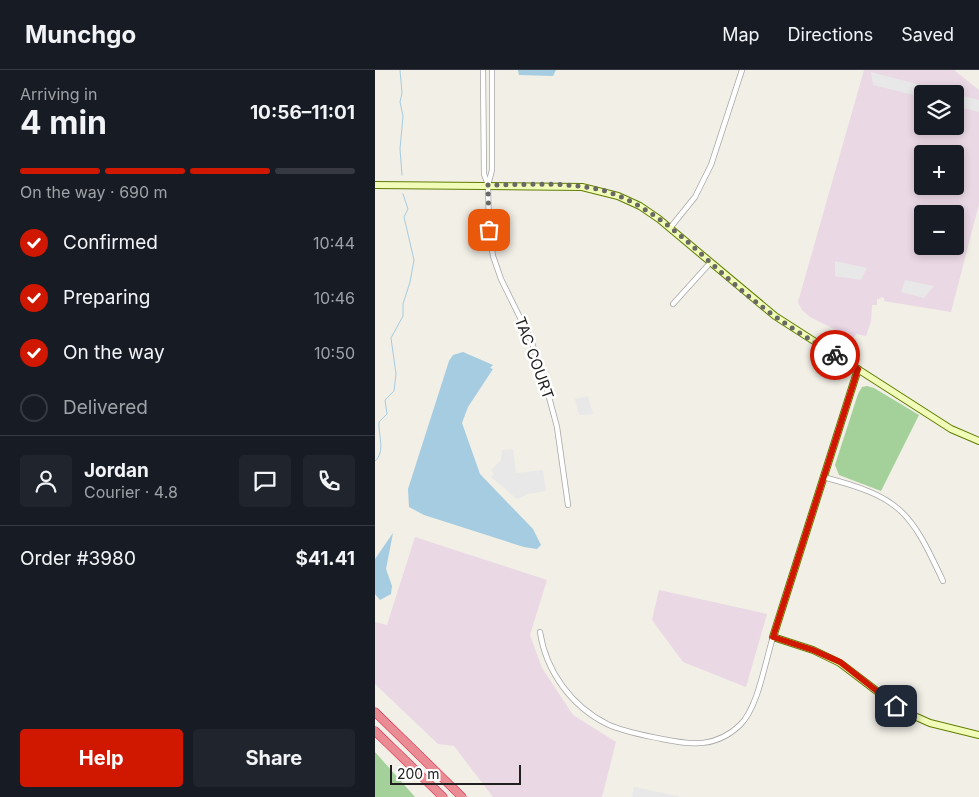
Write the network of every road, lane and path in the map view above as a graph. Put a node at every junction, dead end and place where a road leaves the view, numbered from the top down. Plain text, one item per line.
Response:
1 (483, 70) edge
2 (492, 70) edge
3 (741, 70) edge
4 (375, 185) edge
5 (488, 185) junction
6 (670, 228) junction
7 (710, 263) junction
8 (673, 304) dead end
9 (858, 369) junction
10 (979, 441) edge
11 (823, 477) junction
12 (568, 505) dead end
13 (943, 581) dead end
14 (541, 632) dead end
15 (773, 637) junction
16 (375, 712) edge
17 (375, 731) edge
18 (979, 735) edge
19 (443, 797) edge
20 (462, 797) edge

1 - 5 street
2 - 5 street
3 - 6 street
4 - 5 main road
5 - 6 main road
5 - 12 street, TAC COURT
6 - 7 main road
7 - 8 street
7 - 9 main road
9 - 10 main road
9 - 11 main road
11 - 13 street
11 - 15 main road
14 - 15 street
15 - 18 main road
16 - 20 highway
17 - 19 highway

